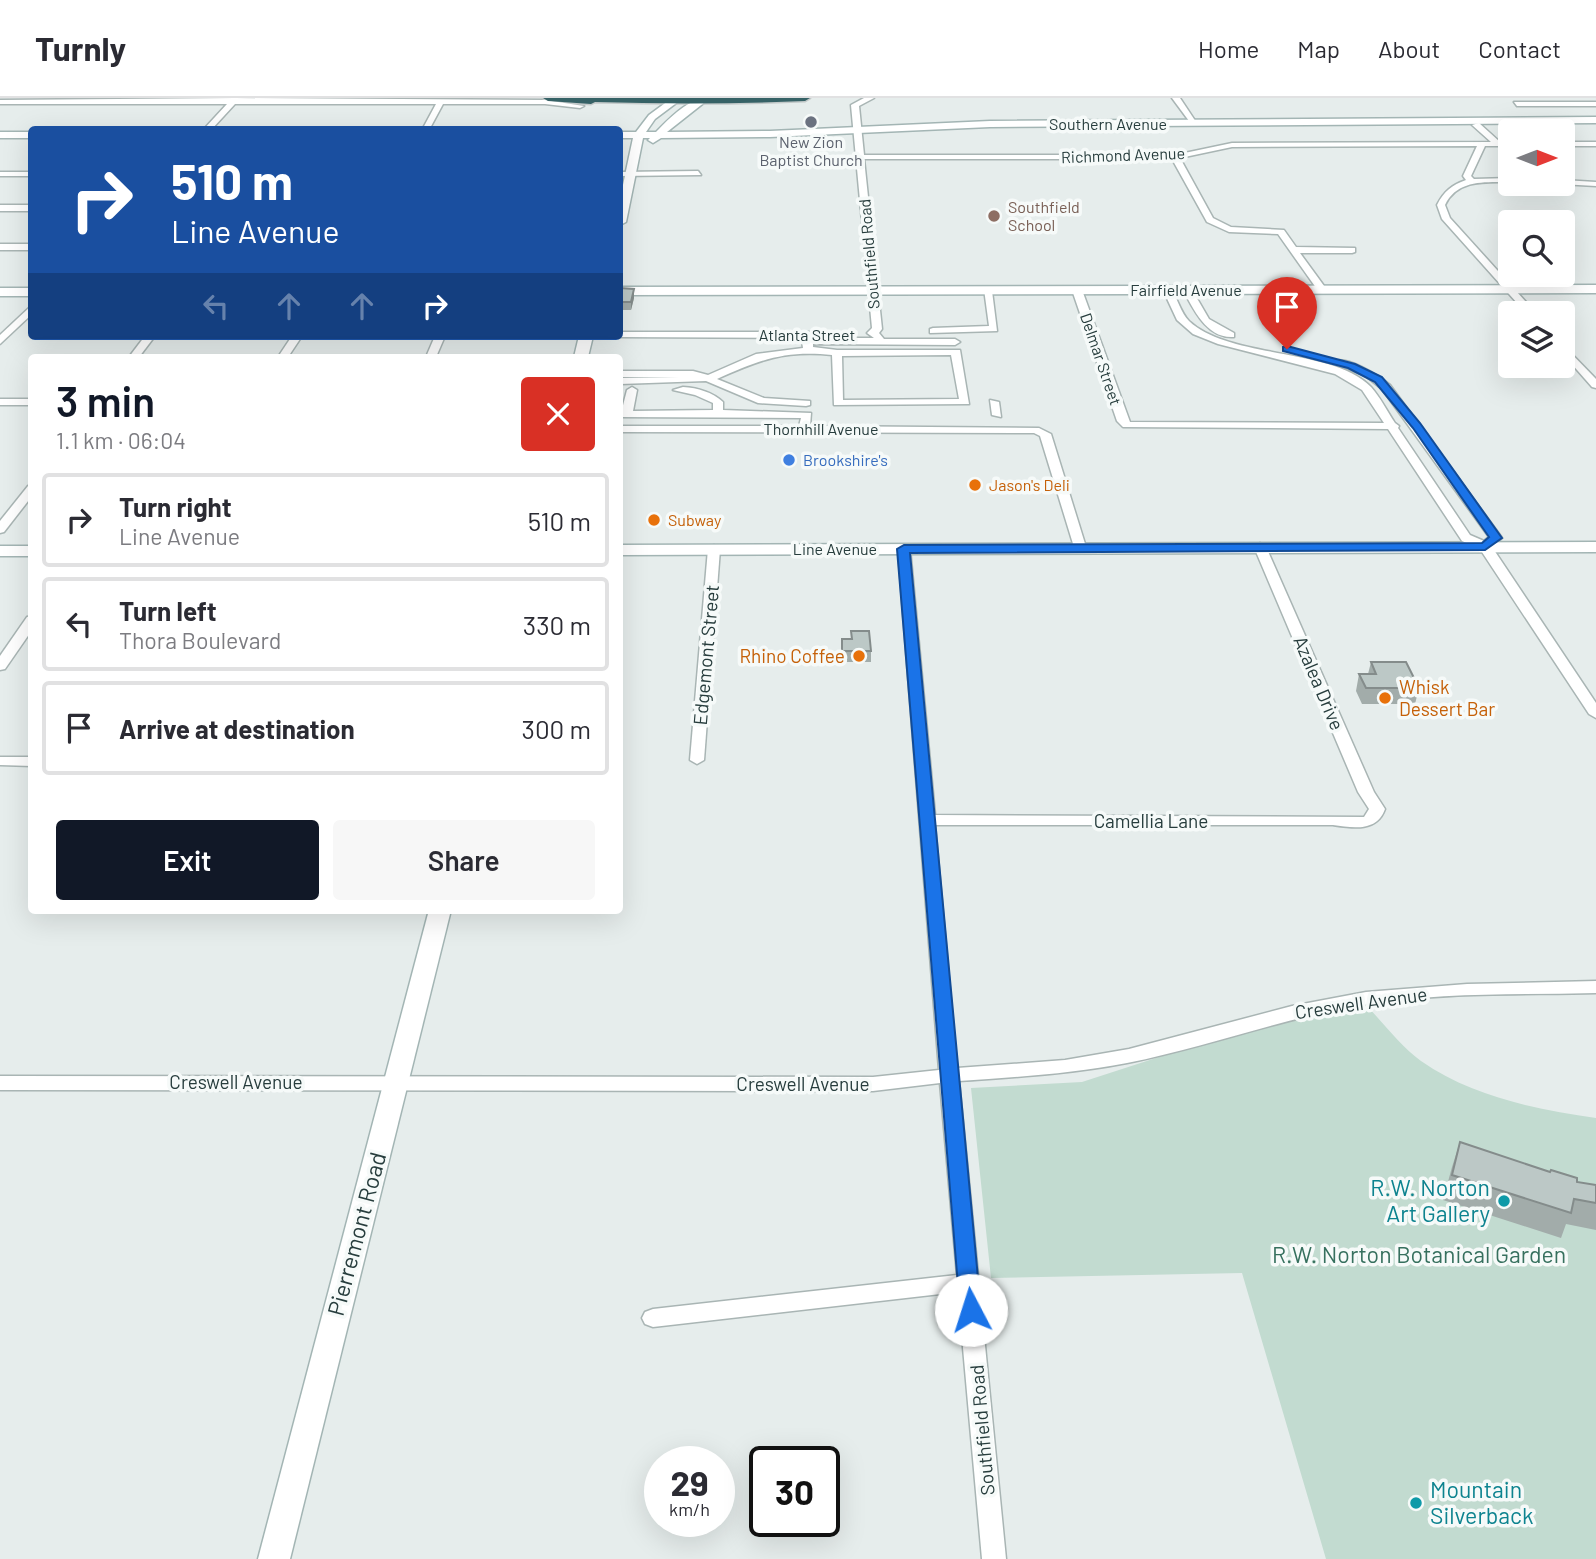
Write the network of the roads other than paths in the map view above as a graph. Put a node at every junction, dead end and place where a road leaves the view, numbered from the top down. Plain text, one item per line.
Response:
1 (548, 98) edge
2 (804, 98) edge
3 (870, 98) edge
4 (1176, 98) edge
5 (1509, 98) edge
6 (702, 99) edge
7 (235, 100) edge
8 (675, 100) edge
9 (0, 102) edge
10 (441, 102) junction
11 (579, 102) edge
12 (734, 102) junction
13 (1517, 104) junction
14 (1596, 104) edge
15 (688, 108) junction
16 (656, 113) junction
17 (1535, 119) edge
18 (1575, 120) edge
19 (1596, 120) edge
20 (1498, 121) edge
21 (1195, 123) junction
22 (1476, 125) dead end
23 (210, 126) edge
24 (427, 126) edge
25 (858, 131) junction
26 (0, 135) edge
27 (28, 135) edge
28 (623, 135) edge
29 (639, 135) junction
30 (657, 135) junction
31 (1482, 144) junction
32 (1498, 144) joint
33 (1575, 144) edge
34 (1596, 144) edge
35 (860, 157) junction
36 (1175, 157) junction
37 (628, 173) edge
38 (698, 173) dead end
39 (0, 174) edge
40 (28, 174) edge
41 (1498, 181) edge
42 (1472, 182) junction
43 (1575, 183) edge
44 (1596, 184) edge
45 (623, 199) edge
46 (0, 208) edge
47 (28, 208) edge
48 (0, 247) edge
49 (28, 247) edge
50 (1293, 250) junction
51 (1352, 250) dead end
52 (1509, 289) junction
53 (1596, 289) edge
54 (1077, 290) junction
55 (1168, 290) junction
56 (1188, 290) junction
57 (1322, 290) junction
58 (623, 291) edge
59 (873, 291) junction
60 (987, 291) junction
61 (0, 292) edge
62 (28, 292) edge
63 (1520, 301) edge
64 (28, 312) edge
65 (623, 335) edge
66 (876, 337) junction
67 (147, 340) edge
68 (0, 341) edge
69 (955, 342) dead end
70 (809, 350) junction
71 (838, 353) junction
72 (136, 354) edge
73 (1575, 361) edge
74 (623, 374) edge
75 (709, 378) junction
76 (623, 381) edge
77 (1596, 385) edge
78 (626, 390) edge
79 (673, 390) junction
80 (0, 402) edge
81 (28, 402) edge
82 (994, 402) dead end
83 (806, 403) dead end
84 (684, 412) junction
85 (718, 412) junction
86 (623, 414) edge
87 (1028, 414) dead end
88 (997, 415) dead end
89 (1394, 426) junction
90 (623, 429) edge
91 (804, 429) junction
92 (1028, 430) junction
93 (28, 493) edge
94 (0, 529) edge
95 (1485, 546) junction
96 (1080, 547) junction
97 (1260, 547) junction
98 (1596, 547) edge
99 (714, 549) junction
100 (904, 549) junction
101 (623, 550) edge
102 (0, 551) edge
103 (28, 551) edge
104 (28, 626) edge
105 (0, 666) edge
106 (1596, 714) edge
107 (697, 760) dead end
108 (0, 761) edge
109 (28, 761) edge
110 (1374, 818) joint
111 (927, 820) junction
112 (439, 914) edge
113 (1596, 987) edge
114 (950, 1075) junction
115 (397, 1082) junction
116 (0, 1083) edge
117 (968, 1282) junction
118 (653, 1318) dead end
119 (274, 1559) edge
120 (994, 1559) edge

1 - 16 highway
2 - 12 highway
3 - 25 street, Southfield Road
4 - 21 street
5 - 13 street
6 - 8 highway
6 - 12 highway
6 - 15 street
7 - 9 street
7 - 10 street
7 - 23 street
8 - 11 highway
8 - 16 street
10 - 11 street
10 - 24 street
12 - 15 highway
13 - 14 street
13 - 17 street
15 - 30 street
16 - 29 street
18 - 19 street, Southern Avenue
20 - 21 street, Southern Avenue
21 - 25 street, Southern Avenue
22 - 32 street
25 - 30 street, Southern Avenue
25 - 35 street, Southfield Road
26 - 27 street
28 - 29 street, Southern Avenue
29 - 30 street, Southern Avenue
29 - 37 street
30 - 37 street
31 - 32 street, Richmond Avenue
31 - 36 street, Richmond Avenue
31 - 42 street
33 - 34 street
35 - 36 street, Richmond Avenue
35 - 59 street, Southfield Road
36 - 50 street
37 - 38 street
37 - 45 street
39 - 40 street
41 - 42 street
42 - 52 street
43 - 44 street
46 - 47 street
48 - 49 street
50 - 51 street
50 - 57 street
52 - 53 street, Fairfield Avenue
52 - 57 street, Fairfield Avenue
52 - 63 street
54 - 55 street, Fairfield Avenue
54 - 60 street, Fairfield Avenue
54 - 89 street, Delmar Street
55 - 56 street, Fairfield Avenue
55 - 89 street
56 - 57 street, Fairfield Avenue
56 - 95 street
58 - 59 street, Fairfield Avenue
59 - 60 street, Fairfield Avenue
59 - 66 street, Southfield Road
60 - 66 street, Atlanta Street
61 - 62 street
64 - 68 street
65 - 66 street, Atlanta Street
66 - 69 street
66 - 70 street
67 - 72 street
70 - 71 street
70 - 75 street
71 - 71 street
73 - 77 street
74 - 75 street
75 - 76 street
75 - 83 street
78 - 79 street
78 - 86 street
79 - 84 street
79 - 85 street
80 - 81 street
82 - 88 street
84 - 85 street
84 - 86 street
85 - 91 street
87 - 92 street
89 - 95 street
90 - 91 street, Thornhill Avenue
91 - 92 street, Thornhill Avenue
92 - 96 street
93 - 94 street
95 - 97 street, Line Avenue
95 - 98 street, Line Avenue
95 - 106 street
96 - 97 street, Line Avenue
96 - 100 street, Line Avenue
97 - 110 street, Azalea Drive
99 - 100 street, Line Avenue
99 - 101 street, Line Avenue
99 - 107 street, Edgemont Street
100 - 111 street, Southfield Road
102 - 103 street
104 - 105 street
108 - 109 street
110 - 111 street, Camellia Lane
111 - 114 street, Southfield Road
112 - 115 street, Pierremont Road
113 - 114 street, Creswell Avenue
114 - 115 street, Creswell Avenue
114 - 117 street, Southfield Road
115 - 116 street, Creswell Avenue
115 - 119 street, Pierremont Road
117 - 118 street
117 - 120 street, Southfield Road

